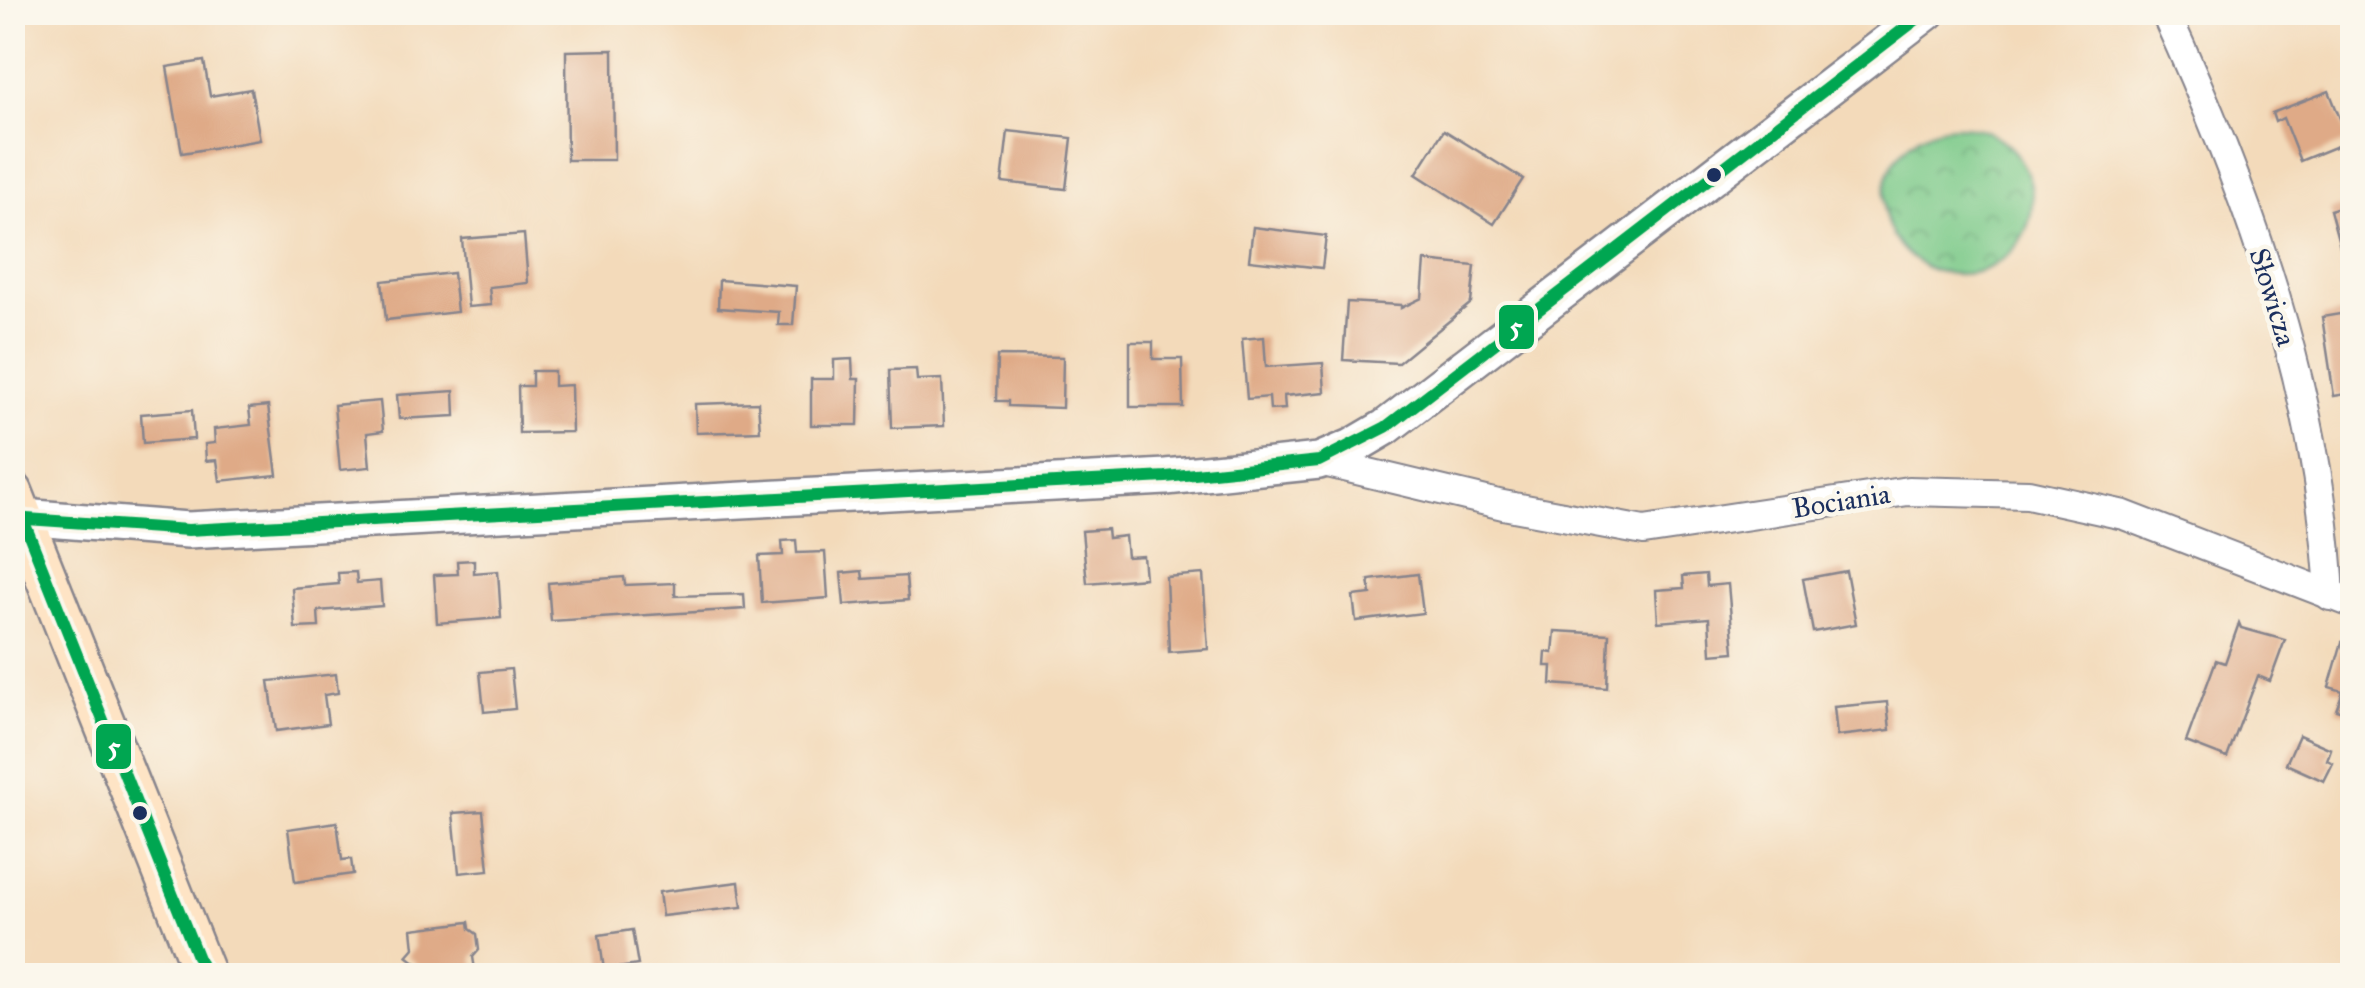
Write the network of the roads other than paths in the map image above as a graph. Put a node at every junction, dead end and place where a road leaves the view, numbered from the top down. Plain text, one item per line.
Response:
1 (1927, 12) edge
2 (2166, 12) edge
3 (1319, 460) junction
4 (16, 509) edge
5 (2342, 600) edge
6 (205, 976) edge

1 - 3 street
2 - 5 street, Słowicza
3 - 4 street
3 - 5 street, Bociania
4 - 6 main road

